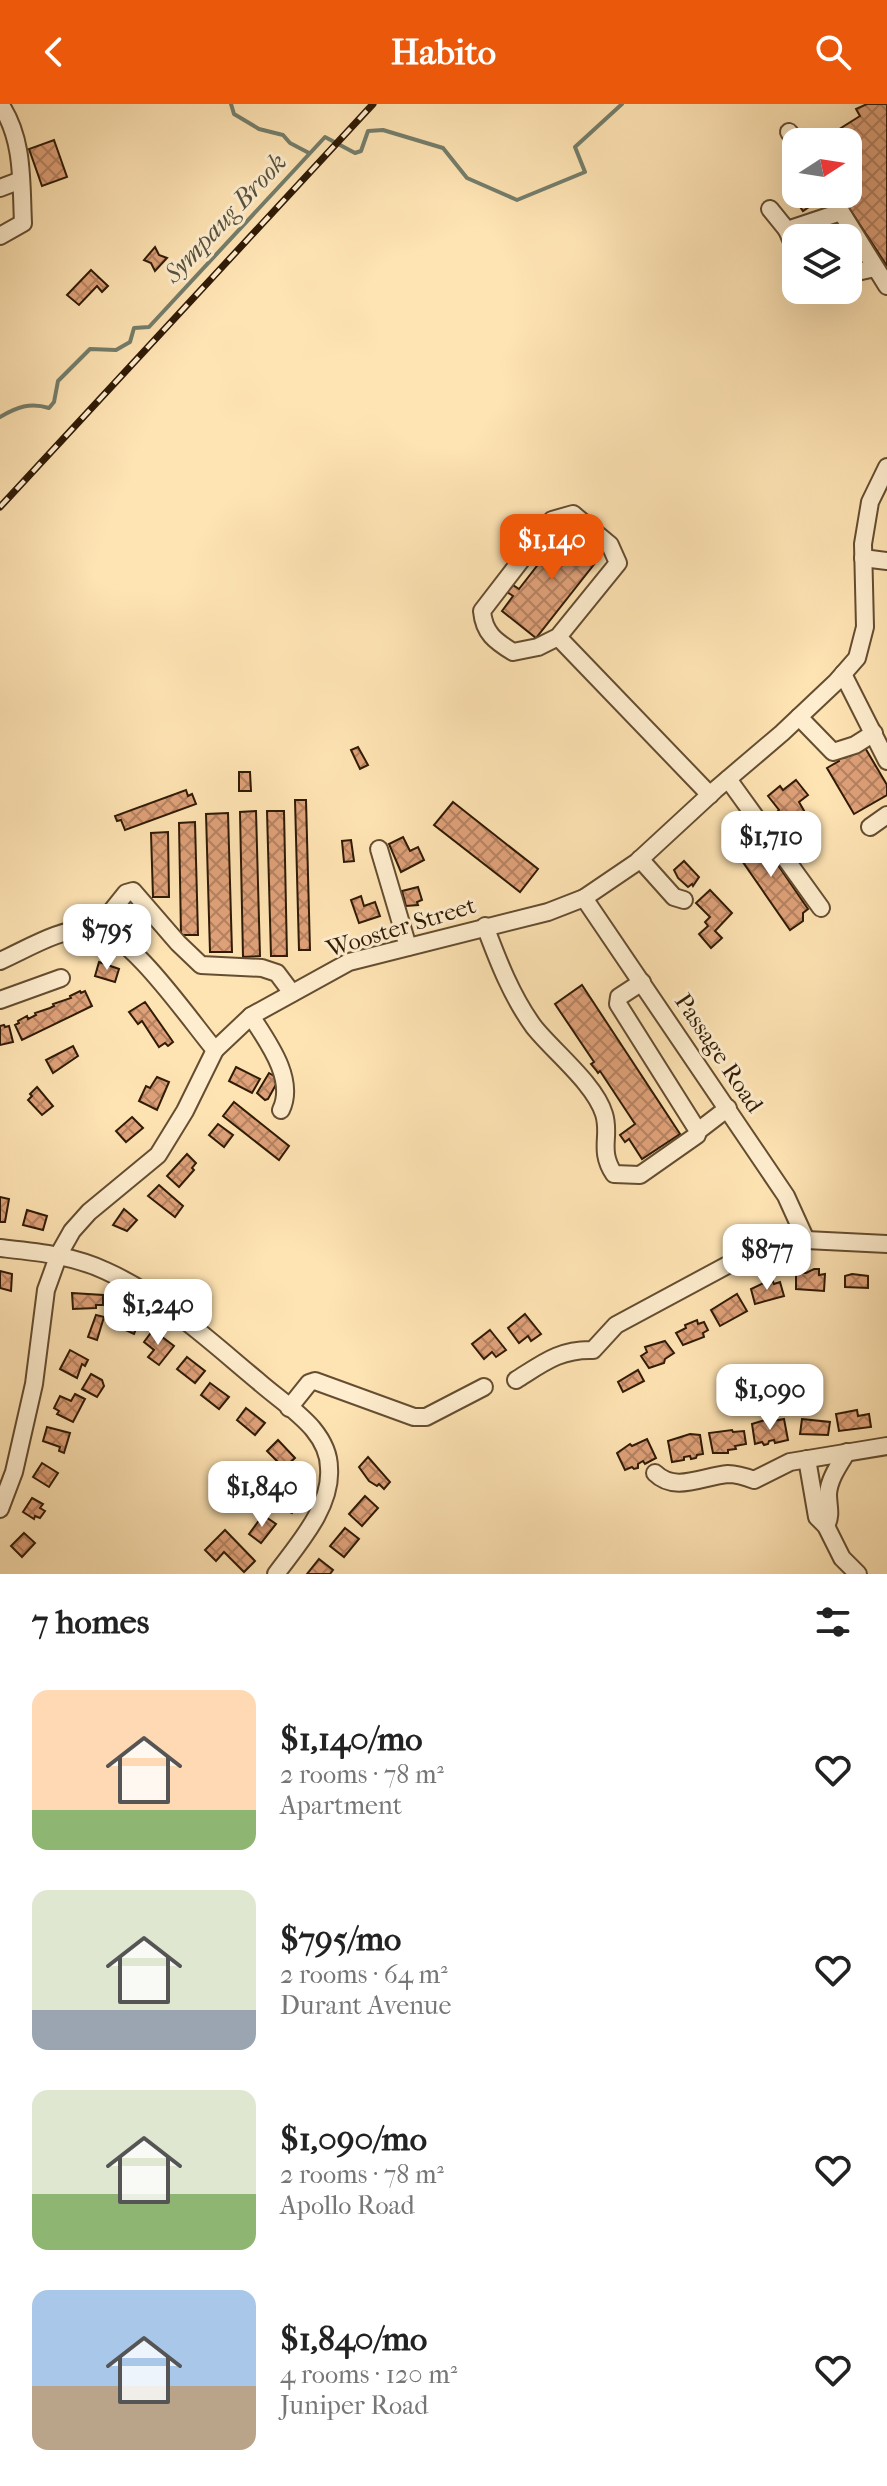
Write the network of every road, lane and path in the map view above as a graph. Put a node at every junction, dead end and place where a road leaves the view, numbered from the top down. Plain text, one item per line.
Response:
1 (3, 114) edge
2 (21, 180) junction
3 (0, 188) edge
4 (839, 208) edge
5 (770, 209) dead end
6 (841, 212) junction
7 (782, 224) edge
8 (805, 224) edge
9 (0, 236) edge
10 (875, 268) junction
11 (862, 271) edge
12 (887, 286) edge
13 (887, 467) edge
14 (863, 558) junction
15 (887, 561) edge
16 (558, 637) junction
17 (843, 674) junction
18 (799, 717) junction
19 (874, 733) junction
20 (887, 761) edge
21 (728, 779) junction
22 (710, 795) junction
23 (887, 815) edge
24 (870, 827) dead end
25 (379, 849) dead end
26 (640, 859) junction
27 (584, 898) junction
28 (684, 900) dead end
29 (821, 908) dead end
30 (485, 926) junction
31 (98, 928) junction
32 (408, 947) junction
33 (0, 961) edge
34 (61, 978) dead end
35 (642, 982) junction
36 (292, 993) junction
37 (0, 1000) edge
38 (251, 1016) junction
39 (215, 1050) junction
40 (728, 1108) junction
41 (281, 1110) dead end
42 (698, 1131) junction
43 (806, 1240) junction
44 (887, 1244) edge
45 (0, 1248) edge
46 (59, 1254) junction
47 (516, 1380) dead end
48 (484, 1387) dead end
49 (289, 1408) junction
50 (887, 1446) edge
51 (847, 1452) junction
52 (807, 1459) junction
53 (655, 1473) dead end
54 (0, 1509) edge
55 (826, 1526) junction
56 (276, 1574) edge
57 (858, 1574) edge

1 - 2 street
2 - 3 street
2 - 9 street
4 - 6 street
5 - 7 street
6 - 8 street
6 - 10 street
10 - 11 street
10 - 12 street
13 - 14 street, Wooster Street
14 - 15 street
14 - 17 street, Wooster Street
16 - 16 street
16 - 22 street
17 - 18 street, Wooster Street
17 - 19 street
18 - 19 street
18 - 21 street, Wooster Street
19 - 20 street
21 - 22 street, Wooster Street
21 - 29 street
22 - 26 street, Wooster Street
23 - 24 street
25 - 32 street
26 - 27 street, Wooster Street
26 - 28 street
27 - 30 street, Wooster Street
27 - 35 street, Passage Road
30 - 32 street, Wooster Street
30 - 42 street
31 - 33 street
31 - 36 street
31 - 39 street
32 - 36 street, Wooster Street
34 - 37 street
35 - 40 street, Passage Road
35 - 42 street
36 - 38 street, Wooster Street
38 - 39 street, Wooster Street
38 - 41 street
39 - 46 street, Wooster Street
40 - 42 street
40 - 43 street, Passage Road
43 - 44 street
43 - 47 street
45 - 46 street
46 - 49 street
46 - 54 street, Wooster Street
48 - 49 street
49 - 56 street
50 - 51 street
51 - 52 street
51 - 55 street
52 - 53 street
52 - 55 street
55 - 57 street

